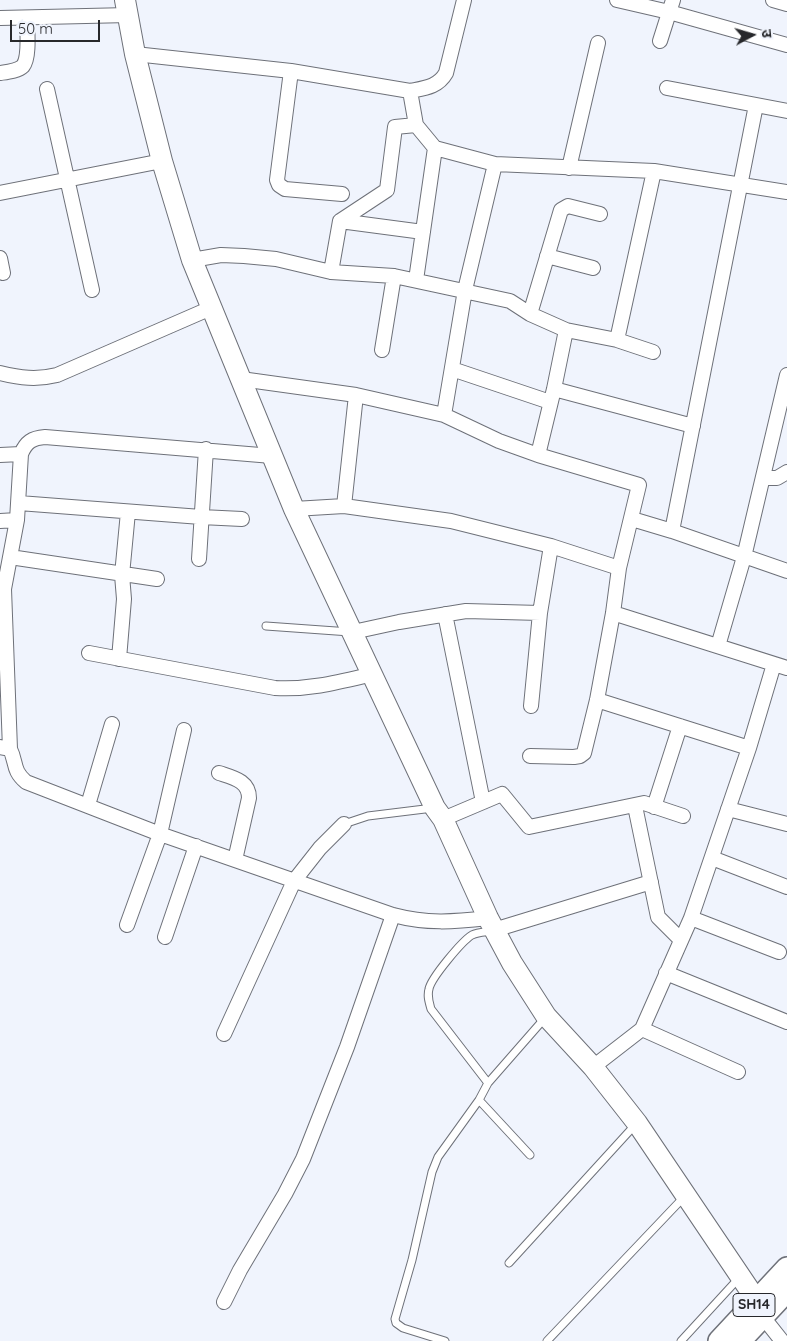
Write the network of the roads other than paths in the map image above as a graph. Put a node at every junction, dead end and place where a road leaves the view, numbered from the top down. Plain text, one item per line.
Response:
1 (464, 0) edge
2 (617, 0) edge
3 (773, 0) edge
4 (787, 4) edge
5 (671, 6) edge
6 (127, 8) edge
7 (0, 18) edge
8 (27, 18) junction
9 (660, 42) dead end
10 (598, 43) dead end
11 (787, 45) edge
12 (135, 54) junction
13 (292, 71) junction
14 (0, 73) edge
15 (47, 88) dead end
16 (667, 88) dead end
17 (410, 91) junction
18 (756, 105) junction
19 (787, 111) edge
20 (416, 125) junction
21 (435, 148) junction
22 (162, 161) junction
23 (495, 164) junction
24 (569, 168) junction
25 (654, 171) junction
26 (66, 180) junction
27 (740, 184) junction
28 (787, 192) edge
29 (0, 193) edge
30 (342, 194) dead end
31 (600, 214) dead end
32 (340, 221) junction
33 (423, 232) junction
34 (547, 256) junction
35 (0, 258) edge
36 (192, 260) junction
37 (593, 268) dead end
38 (331, 272) junction
39 (3, 273) dead end
40 (394, 276) junction
41 (416, 280) junction
42 (92, 290) dead end
43 (465, 290) junction
44 (211, 308) junction
45 (530, 314) junction
46 (566, 330) junction
47 (618, 340) junction
48 (382, 350) dead end
49 (653, 352) dead end
50 (452, 369) junction
51 (0, 372) edge
52 (787, 375) edge
53 (241, 378) junction
54 (356, 395) junction
55 (552, 396) junction
56 (444, 415) junction
57 (693, 426) junction
58 (206, 449) junction
59 (21, 454) junction
60 (0, 455) edge
61 (538, 455) junction
62 (272, 456) junction
63 (787, 472) edge
64 (763, 478) junction
65 (19, 502) junction
66 (344, 506) junction
67 (294, 509) junction
68 (128, 512) junction
69 (201, 517) junction
70 (242, 519) dead end
71 (632, 519) junction
72 (17, 520) junction
73 (0, 521) edge
74 (672, 531) junction
75 (551, 546) junction
76 (10, 557) junction
77 (744, 557) junction
78 (199, 559) dead end
79 (618, 568) junction
80 (787, 571) edge
81 (122, 575) junction
82 (157, 579) dead end
83 (2, 589) edge
84 (540, 613) junction
85 (612, 613) junction
86 (445, 614) junction
87 (266, 626) dead end
88 (353, 632) junction
89 (718, 646) junction
90 (89, 653) dead end
91 (119, 658) junction
92 (4, 662) edge
93 (781, 666) edge
94 (373, 674) junction
95 (597, 700) junction
96 (531, 706) dead end
97 (112, 724) dead end
98 (680, 726) junction
99 (184, 730) dead end
100 (5, 748) edge
101 (749, 748) junction
102 (530, 756) dead end
103 (219, 773) dead end
104 (483, 802) junction
105 (88, 805) junction
106 (635, 806) junction
107 (654, 807) junction
108 (728, 809) junction
109 (439, 813) junction
110 (684, 816) dead end
111 (344, 824) joint
112 (787, 824) edge
113 (160, 834) junction
114 (196, 846) junction
115 (712, 858) junction
116 (235, 860) junction
117 (294, 881) junction
118 (651, 882) junction
119 (787, 887) edge
120 (393, 915) junction
121 (691, 918) junction
122 (491, 924) junction
123 (127, 925) dead end
124 (165, 937) dead end
125 (681, 940) junction
126 (779, 952) dead end
127 (666, 972) junction
128 (546, 1016) junction
129 (787, 1022) edge
130 (642, 1029) junction
131 (224, 1034) dead end
132 (593, 1066) junction
133 (738, 1072) dead end
134 (488, 1083) junction
135 (479, 1100) junction
136 (637, 1123) junction
137 (530, 1155) dead end
138 (686, 1195) junction
139 (509, 1263) dead end
140 (787, 1268) edge
141 (787, 1291) edge
142 (752, 1295) junction
143 (224, 1302) dead end
144 (444, 1341) edge
145 (547, 1341) edge
146 (681, 1341) edge
147 (719, 1341) edge
148 (740, 1341) edge
149 (782, 1341) edge

1 - 17 street
2 - 5 street
3 - 4 street
5 - 9 street
5 - 11 street
6 - 8 street
6 - 12 street
7 - 8 street
8 - 14 street
10 - 24 street
12 - 13 street
12 - 22 street
13 - 17 street
13 - 30 street
15 - 26 street
16 - 18 street
17 - 20 street
18 - 19 street
18 - 27 street
20 - 21 street
20 - 32 street
21 - 23 street
21 - 33 street
22 - 26 street
22 - 36 street
23 - 24 street
23 - 43 street
24 - 25 street
25 - 27 street
25 - 47 street
26 - 29 street
26 - 42 street
27 - 28 street
27 - 57 street
31 - 34 street
32 - 33 street
32 - 38 street
33 - 41 street
34 - 37 street
34 - 45 street
35 - 39 street
36 - 38 street
36 - 44 street
38 - 40 street
40 - 41 street
40 - 48 street
41 - 43 street
43 - 45 street
43 - 50 street
44 - 51 street
44 - 53 street
45 - 46 street
46 - 47 street
46 - 55 street
47 - 49 street
50 - 55 street
50 - 56 street
52 - 64 street
53 - 54 street
53 - 62 street
54 - 56 street
54 - 66 street
55 - 57 street
55 - 61 street
56 - 61 street
57 - 74 street
58 - 59 street
58 - 62 street
58 - 69 street
59 - 60 street
59 - 65 street
61 - 71 street
62 - 67 street
63 - 64 street
64 - 77 street
65 - 68 street
65 - 72 street
66 - 67 street
66 - 75 street
67 - 88 street
68 - 69 street
68 - 81 street
69 - 70 street
69 - 78 street
71 - 74 street
71 - 79 street
72 - 73 street
72 - 76 street
74 - 77 street
75 - 79 street
75 - 84 street
76 - 81 street
76 - 83 street
77 - 80 street
77 - 89 street
79 - 85 street
81 - 82 street
81 - 91 street
83 - 92 street
84 - 86 street
84 - 96 street
85 - 89 street
85 - 95 street
86 - 88 street
86 - 104 street
87 - 88 lane
88 - 94 street
89 - 93 street
90 - 91 street
91 - 94 street
92 - 100 street
93 - 101 street
94 - 109 street
95 - 98 street
95 - 102 street
97 - 105 street
98 - 101 street
98 - 107 street
99 - 113 street
100 - 105 street
101 - 108 street
103 - 116 street
104 - 106 street
104 - 109 street
105 - 113 street
106 - 107 street
106 - 118 street
107 - 110 street
108 - 112 street
108 - 115 street
109 - 111 lane
109 - 122 street
111 - 117 street
113 - 114 street
113 - 123 street
114 - 116 street
114 - 124 street
115 - 119 street
115 - 121 street
116 - 117 street
117 - 120 street
117 - 131 street
118 - 122 street
118 - 125 street
120 - 122 street
120 - 143 street
121 - 125 street
121 - 126 street
122 - 128 street
122 - 134 lane
125 - 127 street
127 - 129 street
127 - 130 street
128 - 132 street
128 - 134 lane
130 - 132 street
130 - 133 street
132 - 136 street
134 - 135 lane
135 - 137 lane
135 - 144 lane
136 - 138 street
136 - 139 lane
138 - 142 street
138 - 145 lane
140 - 142 main road, SH14
141 - 142 main road, SH14
142 - 146 lane
142 - 147 main road, SH14
142 - 148 main road, SH14
142 - 149 street

